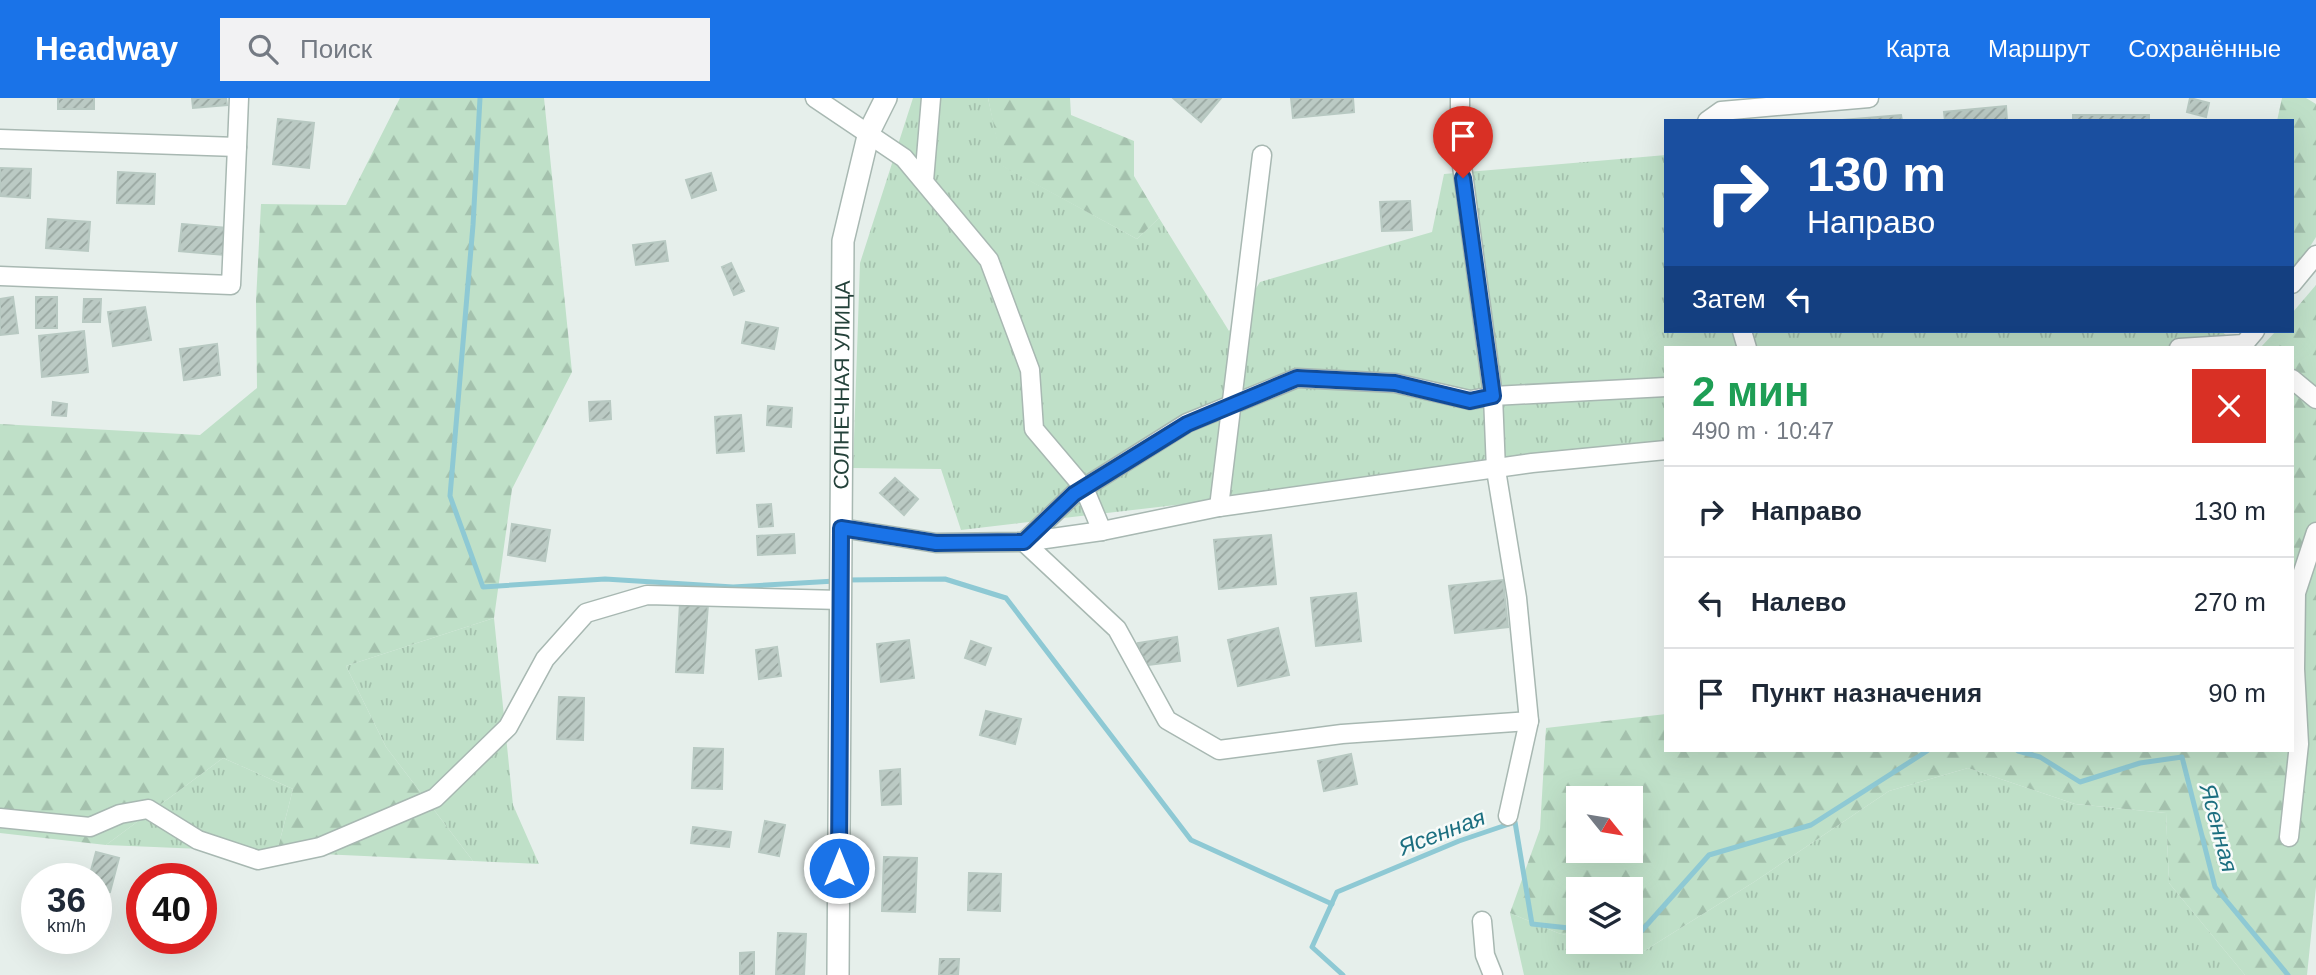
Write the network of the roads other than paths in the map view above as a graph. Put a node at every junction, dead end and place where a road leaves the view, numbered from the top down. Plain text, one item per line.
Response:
1 (239, 98) edge
2 (815, 98) edge
3 (886, 98) edge
4 (931, 98) edge
5 (1461, 98) edge
6 (1868, 98) edge
7 (1710, 119) edge
8 (869, 132) junction
9 (0, 139) edge
10 (237, 147) junction
11 (1262, 155) dead end
12 (924, 181) junction
13 (2316, 255) edge
14 (0, 276) edge
15 (2294, 282) edge
16 (2247, 343) edge
17 (2206, 346) edge
18 (2294, 381) edge
19 (1664, 387) edge
20 (1493, 396) junction
21 (2316, 399) edge
22 (1231, 405) junction
23 (1664, 450) edge
24 (1496, 470) junction
25 (1084, 488) junction
26 (1219, 507) junction
27 (841, 528) junction
28 (1102, 531) junction
29 (2316, 532) edge
30 (1024, 542) junction
31 (841, 600) junction
32 (1529, 721) junction
33 (1508, 816) dead end
34 (0, 818) edge
35 (2289, 837) dead end
36 (1482, 921) dead end
37 (838, 975) edge
38 (1493, 975) edge

1 - 10 street
2 - 8 street
3 - 8 street, СОЛНЕЧНАЯ УЛИЦА
4 - 12 street
5 - 20 street
6 - 7 street
8 - 12 street
8 - 27 street, СОЛНЕЧНАЯ УЛИЦА
9 - 10 street
10 - 14 street
11 - 22 street
12 - 25 street
13 - 15 street
16 - 17 street
18 - 21 street
19 - 20 street
20 - 22 street
20 - 24 street
22 - 25 street
22 - 26 street
23 - 24 street
24 - 26 street
24 - 32 street
25 - 28 street
25 - 30 street
26 - 28 street
27 - 30 street
27 - 31 street, СОЛНЕЧНАЯ УЛИЦА
28 - 30 street
29 - 35 street
30 - 32 street
31 - 34 street
31 - 37 street, СОЛНЕЧНАЯ УЛИЦА
32 - 33 street
36 - 38 street

